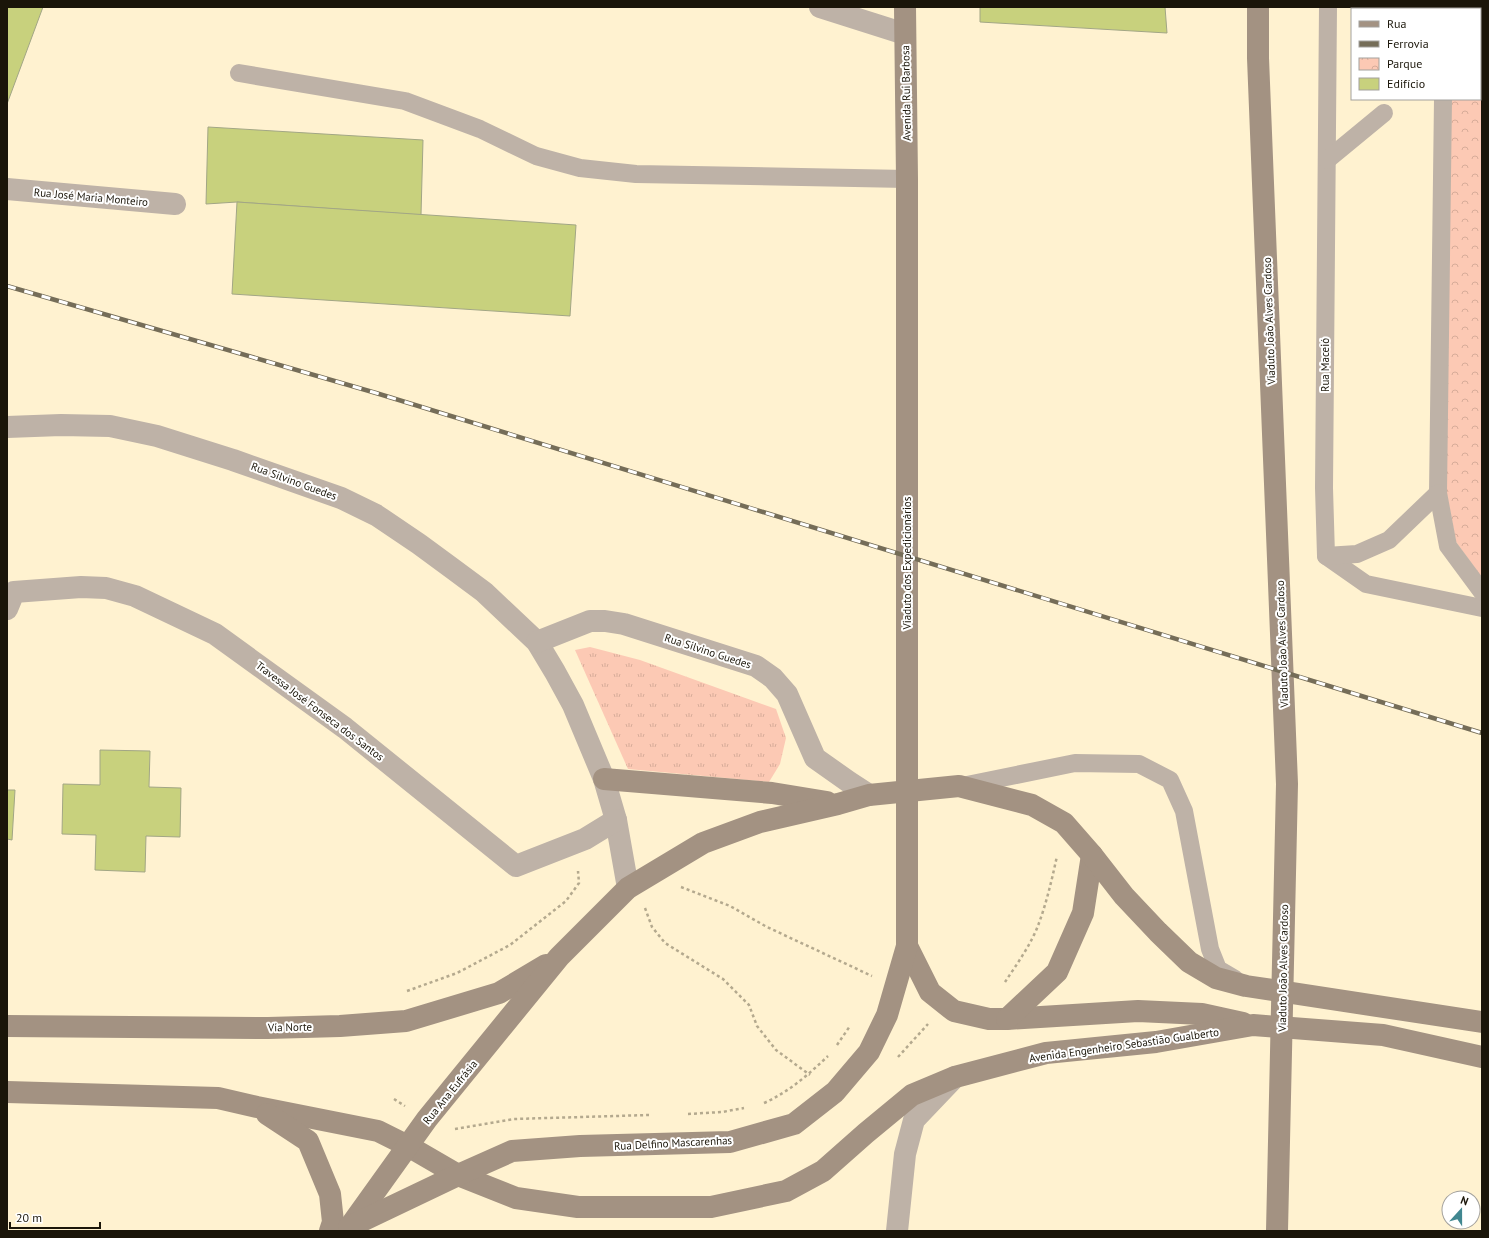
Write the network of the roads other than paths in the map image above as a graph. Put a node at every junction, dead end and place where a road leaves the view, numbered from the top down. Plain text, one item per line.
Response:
1 (820, 7) edge
2 (905, 7) edge
3 (1258, 7) edge
4 (1328, 7) edge
5 (905, 34) junction
6 (240, 73) dead end
7 (1443, 100) edge
8 (1384, 113) dead end
9 (1326, 160) junction
10 (907, 179) junction
11 (7, 189) edge
12 (175, 204) dead end
13 (7, 427) edge
14 (1438, 493) junction
15 (1326, 556) junction
16 (1482, 592) edge
17 (9, 598) edge
18 (1482, 608) edge
19 (537, 642) junction
20 (604, 779) junction
21 (959, 786) junction
22 (869, 795) junction
23 (838, 804) junction
24 (616, 820) junction
25 (1092, 855) junction
26 (628, 888) junction
27 (907, 946) junction
28 (559, 957) junction
29 (1246, 986) junction
30 (1007, 1019) junction
31 (1482, 1022) edge
32 (1253, 1025) junction
33 (7, 1026) edge
34 (1482, 1057) edge
35 (955, 1077) junction
36 (7, 1092) edge
37 (257, 1107) junction
38 (408, 1146) junction
39 (458, 1175) junction
40 (342, 1230) edge
41 (897, 1231) edge
42 (1278, 1231) edge

1 - 5 street
2 - 5 main road, Avenida Rui Barbosa
3 - 42 main road, Viaduto João Alves Cardoso
4 - 9 lane, Rua Maceió
5 - 10 main road, Avenida Rui Barbosa
6 - 10 lane
7 - 14 lane
8 - 9 lane
9 - 15 lane, Rua Maceió
10 - 27 main road, Viaduto dos Expedicionários
11 - 12 street, Rua José Maria Monteiro
13 - 19 street, Rua Silvino Guedes
14 - 15 lane
14 - 16 lane
15 - 18 lane
17 - 24 street, Travessa José Fonseca dos Santos
19 - 20 street, Rua Silvino Guedes
19 - 22 street, Rua Silvino Guedes
20 - 23 main road
20 - 24 street, Rua Silvino Guedes
21 - 22 main road
21 - 25 main road
21 - 29 lane
22 - 23 main road
23 - 26 main road
24 - 26 street, Rua Silvino Guedes
25 - 29 main road
25 - 30 main road
26 - 28 main road
27 - 30 main road
27 - 39 main road, Rua Delfino Mascarenhas
28 - 33 main road, Via Norte
28 - 38 main road, Rua Ana Eufrásia
29 - 31 main road
30 - 32 main road
32 - 34 main road, Avenida Engenheiro Sebastião Gualberto
32 - 35 main road, Avenida Engenheiro Sebastião Gualberto
35 - 39 main road, Avenida Engenheiro Sebastião Gualberto
35 - 41 street
36 - 37 main road
37 - 38 main road
37 - 40 main road
38 - 39 main road
38 - 40 main road, Rua Ana Eufrásia
39 - 40 main road, Rua Delfino Mascarenhas

